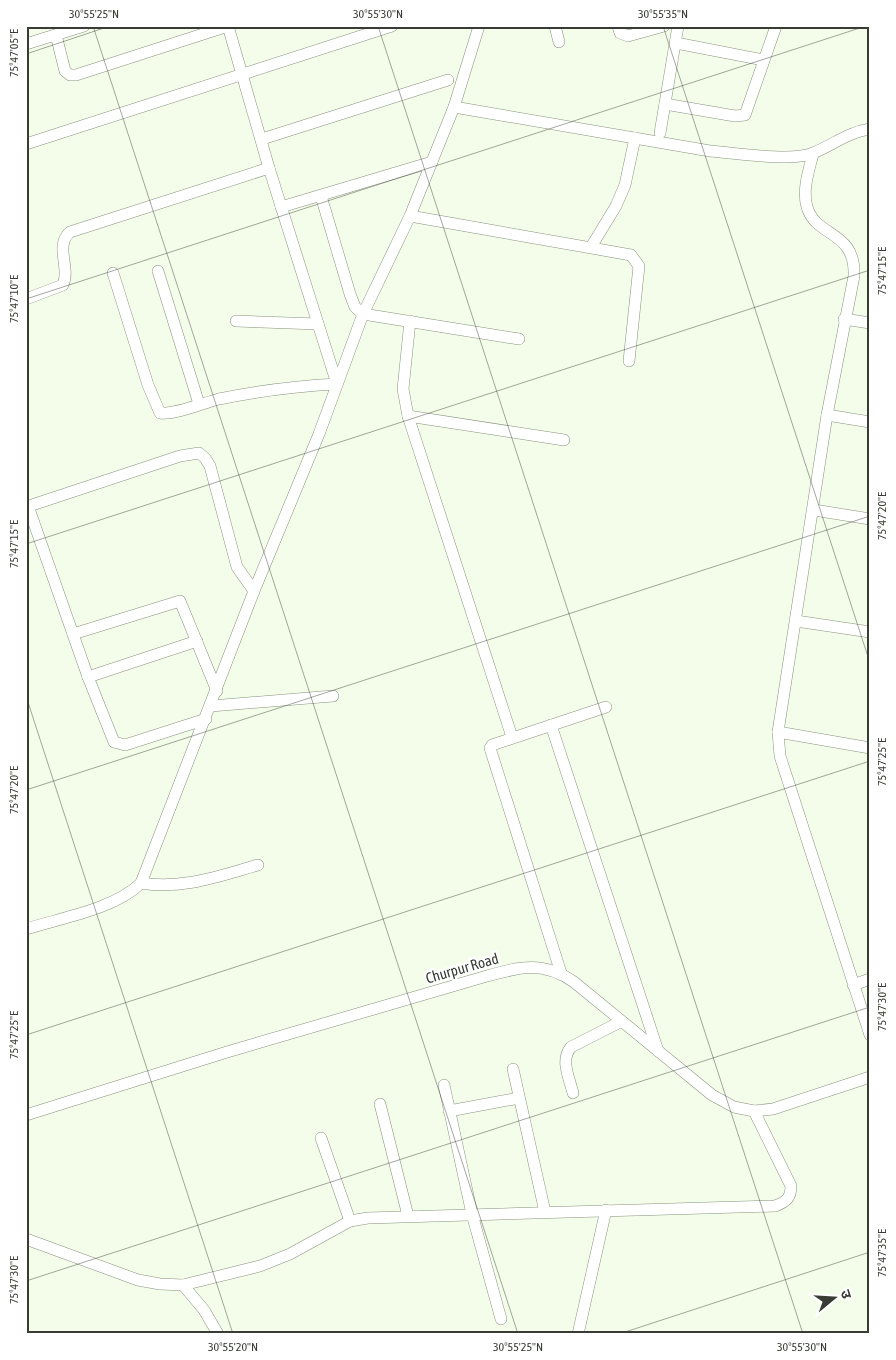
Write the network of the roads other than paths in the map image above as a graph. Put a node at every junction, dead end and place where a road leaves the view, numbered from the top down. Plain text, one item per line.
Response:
1 (84, 26) edge
2 (228, 26) edge
3 (392, 26) edge
4 (479, 26) edge
5 (555, 26) edge
6 (618, 26) edge
7 (664, 26) edge
8 (678, 26) edge
9 (776, 26) edge
10 (56, 35) junction
11 (559, 42) dead end
12 (676, 43) junction
13 (26, 44) edge
14 (764, 60) junction
15 (242, 74) junction
16 (448, 80) dead end
17 (665, 104) junction
18 (454, 107) junction
19 (870, 129) edge
20 (660, 133) dead end
21 (635, 138) junction
22 (262, 139) junction
23 (26, 144) edge
24 (808, 155) junction
25 (432, 162) junction
26 (269, 168) junction
27 (321, 196) junction
28 (281, 207) junction
29 (410, 216) junction
30 (591, 247) junction
31 (158, 271) dead end
32 (113, 272) dead end
33 (26, 299) edge
34 (363, 314) junction
35 (844, 319) junction
36 (236, 321) dead end
37 (410, 321) junction
38 (870, 323) edge
39 (318, 324) junction
40 (519, 339) dead end
41 (629, 361) dead end
42 (337, 384) junction
43 (199, 404) junction
44 (827, 415) junction
45 (408, 416) junction
46 (870, 422) edge
47 (564, 440) dead end
48 (27, 507) edge
49 (814, 510) junction
50 (870, 519) edge
51 (254, 591) junction
52 (796, 620) junction
53 (870, 632) edge
54 (73, 634) junction
55 (197, 641) junction
56 (88, 677) junction
57 (217, 691) junction
58 (333, 696) dead end
59 (211, 706) junction
60 (606, 707) dead end
61 (206, 719) junction
62 (550, 725) junction
63 (778, 732) junction
64 (512, 737) junction
65 (870, 748) edge
66 (258, 865) dead end
67 (141, 883) junction
68 (26, 929) edge
69 (561, 973) junction
70 (870, 980) edge
71 (853, 985) junction
72 (620, 1022) junction
73 (870, 1035) edge
74 (658, 1051) junction
75 (513, 1069) dead end
76 (869, 1080) edge
77 (444, 1084) dead end
78 (574, 1093) dead end
79 (519, 1098) junction
80 (380, 1104) dead end
81 (449, 1111) junction
82 (754, 1111) junction
83 (26, 1115) edge
84 (321, 1138) dead end
85 (606, 1210) junction
86 (545, 1212) junction
87 (472, 1214) junction
88 (408, 1216) junction
89 (350, 1221) junction
90 (26, 1239) edge
91 (183, 1285) junction
92 (501, 1318) dead end
93 (218, 1334) edge
94 (578, 1334) edge

1 - 10 street
2 - 10 street
2 - 15 street
3 - 15 street
4 - 18 street
5 - 11 street
6 - 7 street
8 - 12 street
9 - 14 street
10 - 13 street
12 - 14 street
12 - 17 street
14 - 17 street
15 - 22 street
15 - 23 street
16 - 22 street
17 - 20 street
18 - 21 street
18 - 25 street
19 - 24 street
21 - 24 street
21 - 30 street
22 - 26 street
24 - 35 street
25 - 27 street
25 - 29 street
26 - 28 street
26 - 33 street
27 - 28 street
27 - 34 street
28 - 39 street
29 - 30 street
29 - 34 street
30 - 41 street
31 - 43 street
32 - 43 street
34 - 37 street
34 - 42 street
35 - 38 street
35 - 44 street
36 - 39 street
37 - 40 street
37 - 45 street
39 - 42 street
42 - 43 street
42 - 51 street
44 - 46 street
44 - 49 street
45 - 47 street
45 - 64 street
48 - 51 street
48 - 54 street
49 - 50 street
49 - 52 street
51 - 57 street
52 - 53 street
52 - 63 street
54 - 55 street
54 - 56 street
55 - 56 street
55 - 57 street
56 - 61 street
57 - 59 street
58 - 59 street
59 - 61 street
60 - 62 street
61 - 67 street
62 - 64 street
62 - 74 street
63 - 65 street
63 - 71 street
64 - 69 street
66 - 67 street
67 - 68 street
69 - 72 street, Churpur Road
69 - 83 street, Churpur Road
70 - 71 street
71 - 73 street
72 - 74 street, Churpur Road
72 - 78 street
74 - 82 street, Churpur Road
75 - 79 street
76 - 82 street, Churpur Road
77 - 81 street
79 - 81 street
79 - 86 street
80 - 88 street
81 - 87 street
82 - 85 street
84 - 89 street
85 - 86 street
85 - 94 street
86 - 87 street
87 - 88 street
87 - 92 street
88 - 89 street
89 - 91 street
90 - 91 street
91 - 93 street

